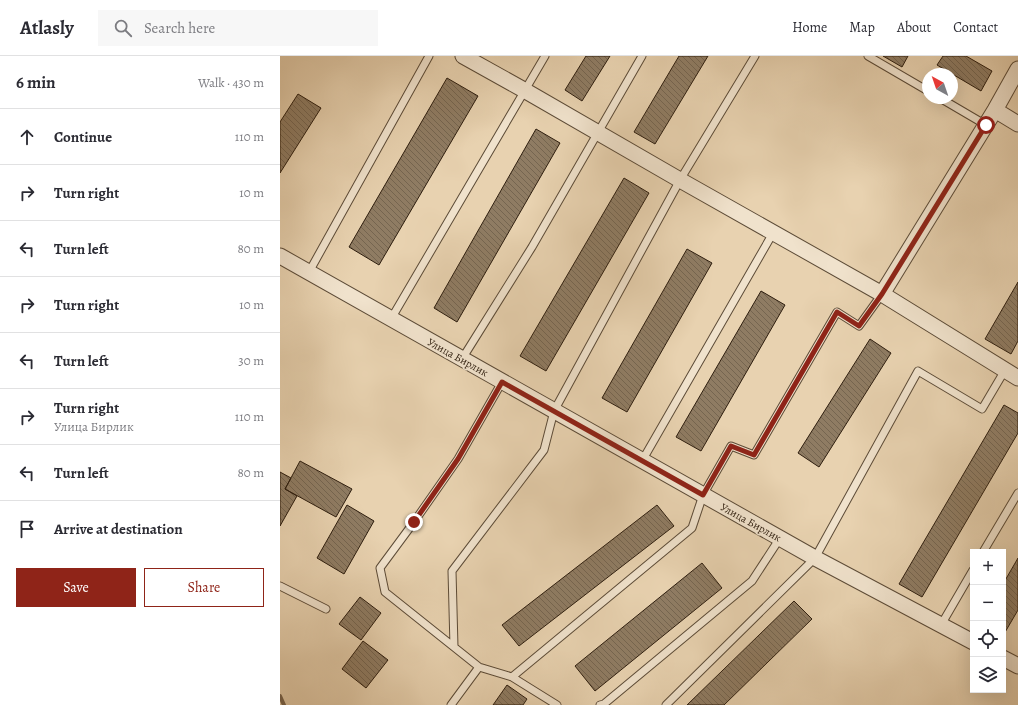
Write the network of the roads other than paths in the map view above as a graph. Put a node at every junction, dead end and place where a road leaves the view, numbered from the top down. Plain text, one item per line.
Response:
1 (429, 56) edge
2 (463, 56) edge
3 (545, 56) edge
4 (642, 56) edge
5 (755, 56) edge
6 (868, 56) edge
7 (1018, 69) edge
8 (922, 88) edge
9 (524, 90) junction
10 (950, 104) edge
11 (995, 110) junction
12 (1018, 124) edge
13 (986, 125) junction
14 (598, 132) junction
15 (680, 180) junction
16 (773, 233) junction
17 (280, 256) edge
18 (309, 272) junction
19 (882, 294) junction
20 (391, 320) junction
21 (462, 359) junction
22 (1014, 375) edge
23 (502, 382) junction
24 (554, 411) junction
25 (642, 460) junction
26 (1018, 493) edge
27 (703, 495) junction
28 (780, 538) junction
29 (986, 549) edge
30 (815, 558) junction
31 (970, 575) edge
32 (280, 586) edge
33 (326, 609) dead end
34 (941, 625) junction
35 (970, 640) edge
36 (454, 647) junction
37 (1006, 660) edge
38 (1018, 666) edge
39 (479, 667) junction
40 (512, 677) junction
41 (451, 705) edge
42 (557, 705) edge
43 (600, 705) edge
44 (666, 705) edge

1 - 18 lane
2 - 9 street
3 - 9 lane
4 - 14 lane
5 - 15 lane
6 - 8 lane
7 - 11 street
9 - 14 street
9 - 20 lane
10 - 13 lane
11 - 12 street
11 - 13 street
13 - 19 street
14 - 15 street
14 - 21 lane
15 - 16 street
15 - 24 lane
16 - 19 street
16 - 25 lane
17 - 18 street, Улица Бирлик
18 - 20 street, Улица Бирлик
19 - 22 street
19 - 27 lane
20 - 21 street, Улица Бирлик
21 - 23 street, Улица Бирлик
22 - 30 lane
23 - 24 street, Улица Бирлик
23 - 36 lane
24 - 25 street, Улица Бирлик
24 - 36 lane
25 - 27 street, Улица Бирлик
26 - 29 lane
27 - 28 street, Улица Бирлик
27 - 40 lane
28 - 30 street, Улица Бирлик
28 - 43 lane
30 - 34 street, Улица Бирлик
30 - 44 lane
31 - 34 lane
32 - 33 lane
34 - 35 street, Улица Бирлик
36 - 39 lane
37 - 38 street
39 - 40 lane
39 - 41 lane
40 - 42 lane

